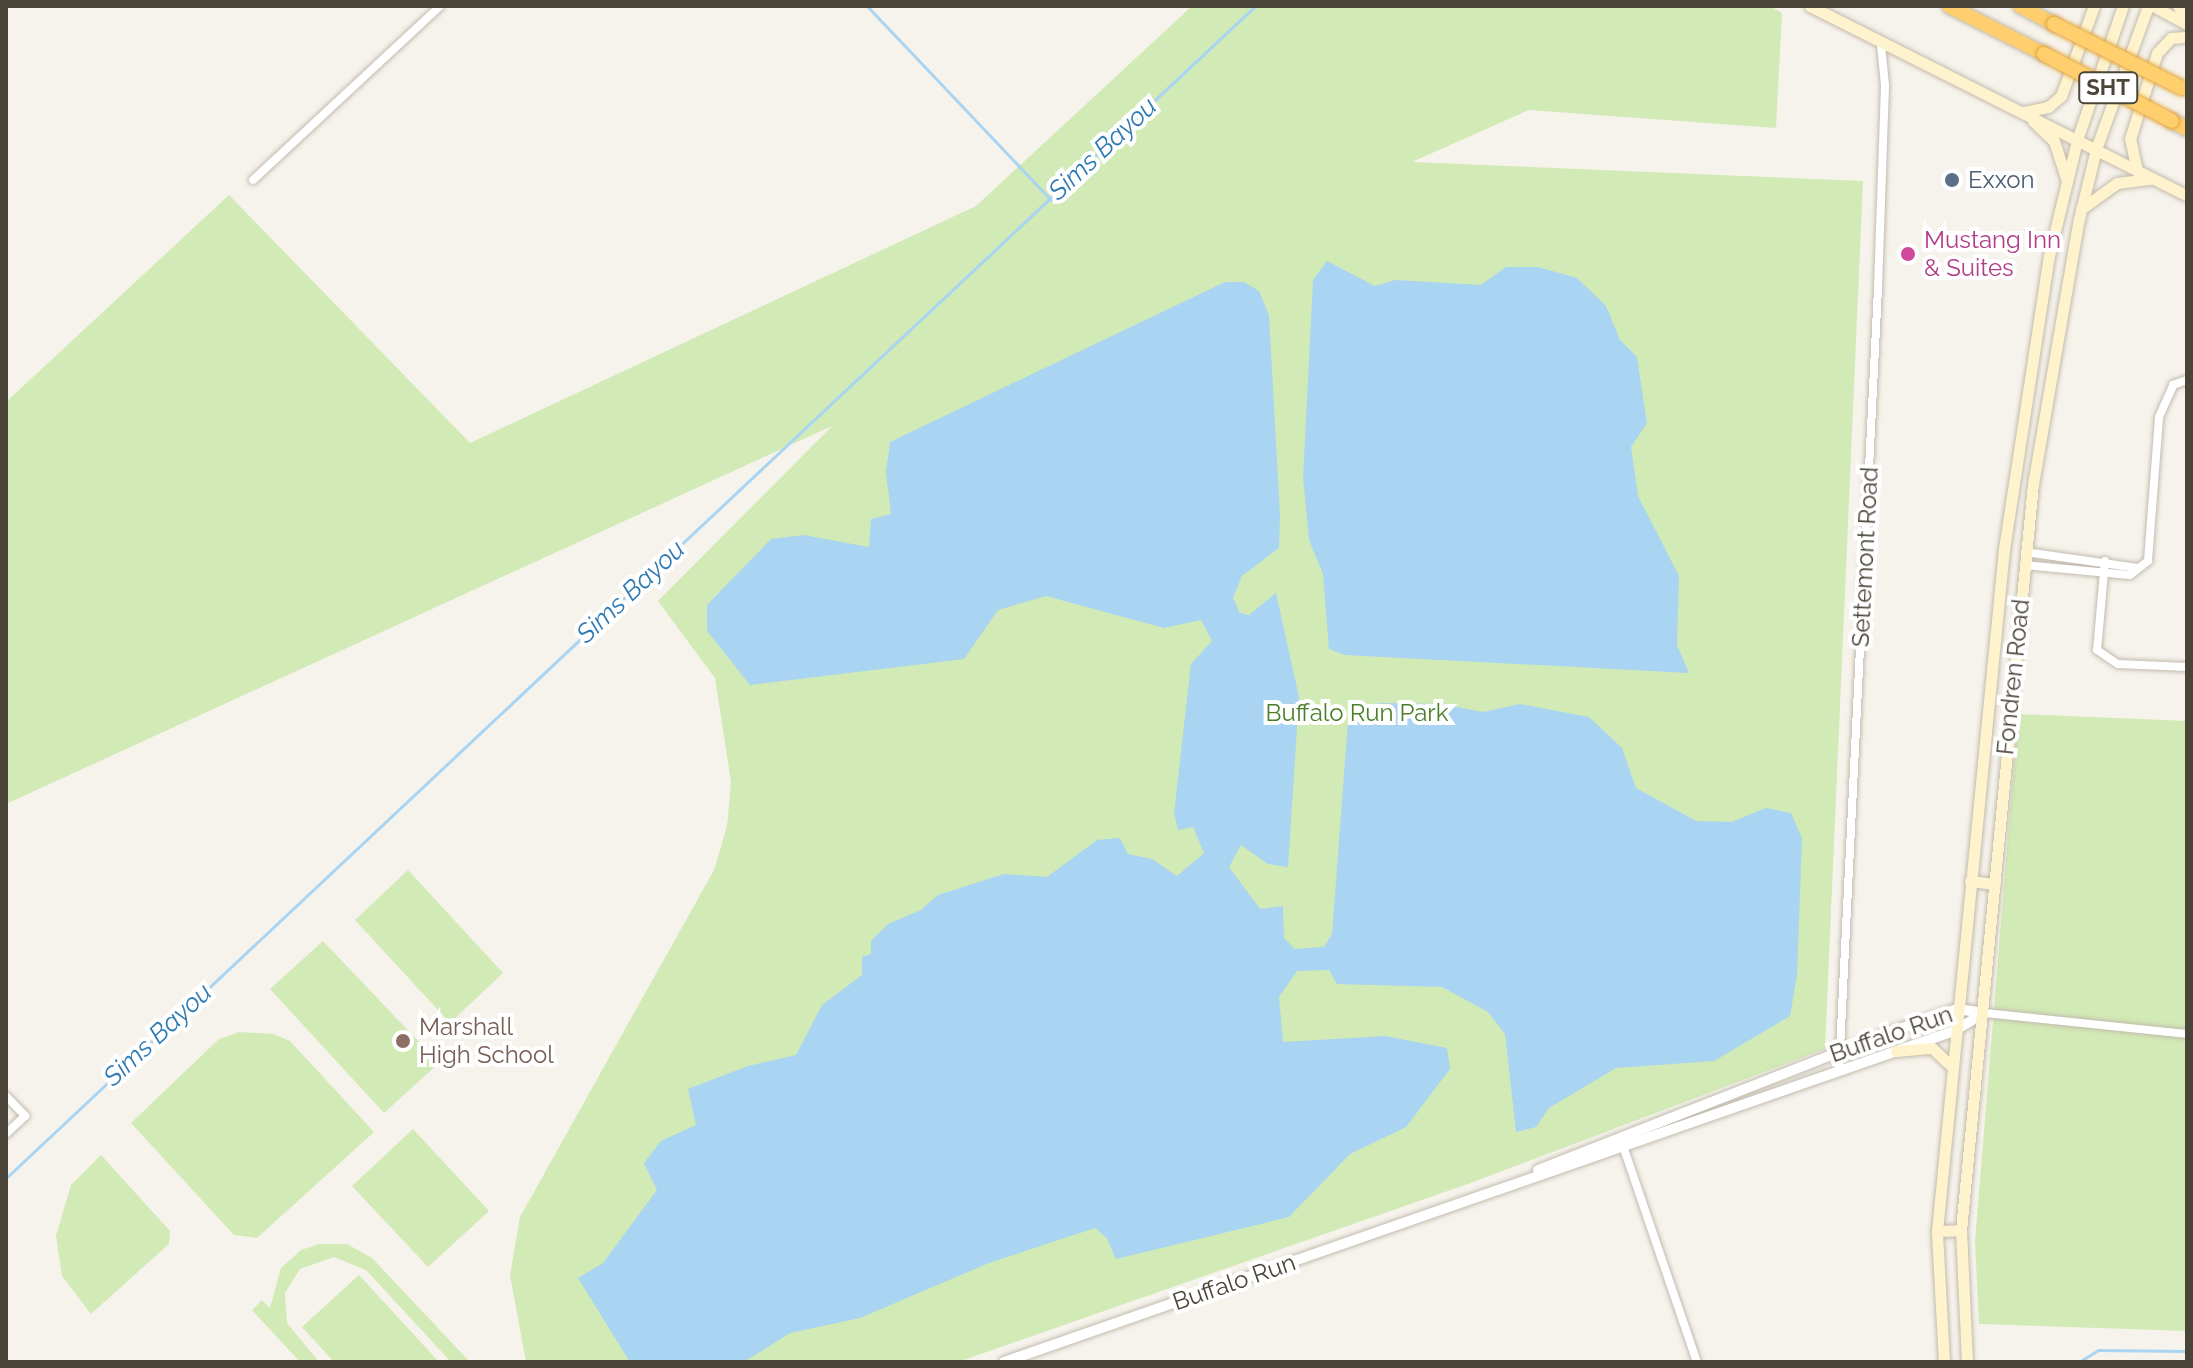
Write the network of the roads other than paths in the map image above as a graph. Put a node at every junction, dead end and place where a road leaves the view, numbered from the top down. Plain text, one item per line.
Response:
1 (440, 6) edge
2 (1810, 6) edge
3 (1949, 6) edge
4 (2020, 6) edge
5 (2094, 6) edge
6 (2123, 6) edge
7 (2151, 6) edge
8 (2178, 6) edge
9 (2187, 17) edge
10 (2187, 24) edge
11 (2187, 37) edge
12 (1881, 45) junction
13 (2185, 90) edge
14 (2024, 112) junction
15 (2187, 129) edge
16 (2077, 140) junction
17 (2096, 149) junction
18 (2137, 171) junction
19 (2154, 179) junction
20 (253, 180) dead end
21 (2067, 182) junction
22 (2187, 196) edge
23 (2081, 210) junction
24 (2038, 321) junction
25 (2057, 324) junction
26 (2187, 380) edge
27 (2004, 549) junction
28 (2025, 552) junction
29 (2105, 561) junction
30 (2003, 562) junction
31 (2024, 565) junction
32 (2138, 568) junction
33 (2104, 573) junction
34 (2187, 667) edge
35 (1985, 728) junction
36 (2007, 730) junction
37 (1970, 881) junction
38 (1995, 884) junction
39 (1957, 1009) junction
40 (1984, 1013) junction
41 (1954, 1031) junction
42 (2187, 1034) edge
43 (1840, 1050) junction
44 (1896, 1051) junction
45 (1951, 1066) junction
46 (1839, 1069) junction
47 (6, 1096) edge
48 (6, 1134) edge
49 (1619, 1135) junction
50 (1623, 1147) junction
51 (1463, 1202) junction
52 (1961, 1230) junction
53 (1937, 1231) junction
54 (1004, 1362) edge
55 (1697, 1362) edge
56 (1944, 1362) edge
57 (1967, 1362) edge

1 - 20 street
2 - 12 main road
3 - 15 highway, SHT, bridge
4 - 13 highway, SHT, bridge
5 - 14 main road
6 - 16 main road, Fondren Road
7 - 10 main road
7 - 17 main road, Fondren Road
8 - 9 main road
11 - 18 main road
12 - 14 main road
12 - 43 street, Settemont Road
14 - 16 main road
14 - 21 main road
16 - 17 main road
16 - 21 main road, Fondren Road
17 - 18 main road
17 - 23 main road, Fondren Road
18 - 19 main road
19 - 22 main road
19 - 23 main road
21 - 24 main road, Fondren Road
23 - 25 main road, Fondren Road
24 - 25 main road
24 - 27 main road, Fondren Road
25 - 28 main road, Fondren Road
26 - 32 street
27 - 28 main road
27 - 30 main road, Fondren Road
28 - 29 street
28 - 31 main road, Fondren Road
29 - 32 street
29 - 33 street
30 - 31 main road
30 - 35 main road, Fondren Road
31 - 33 street
31 - 36 main road, Fondren Road
32 - 33 street
33 - 34 street
35 - 36 main road
35 - 37 main road, Fondren Road
36 - 38 main road, Fondren Road
37 - 38 main road
37 - 39 main road, Fondren Road
38 - 40 main road, Fondren Road
39 - 40 street, Buffalo Run
39 - 41 main road, Fondren Road
39 - 43 street, Buffalo Run
40 - 41 street, Buffalo Run
40 - 42 street
40 - 52 main road, Fondren Road
41 - 44 street, Buffalo Run
41 - 45 main road, Fondren Road
43 - 46 street, Settemont Road
43 - 49 street, Buffalo Run
44 - 45 main road
44 - 46 street, Buffalo Run
45 - 53 main road, Fondren Road
46 - 50 street, Buffalo Run
47 - 48 street
49 - 50 street
49 - 51 street, Buffalo Run
50 - 51 street, Buffalo Run
50 - 55 street
51 - 54 street, Buffalo Run
52 - 53 main road
52 - 57 main road, Fondren Road
53 - 56 main road, Fondren Road

